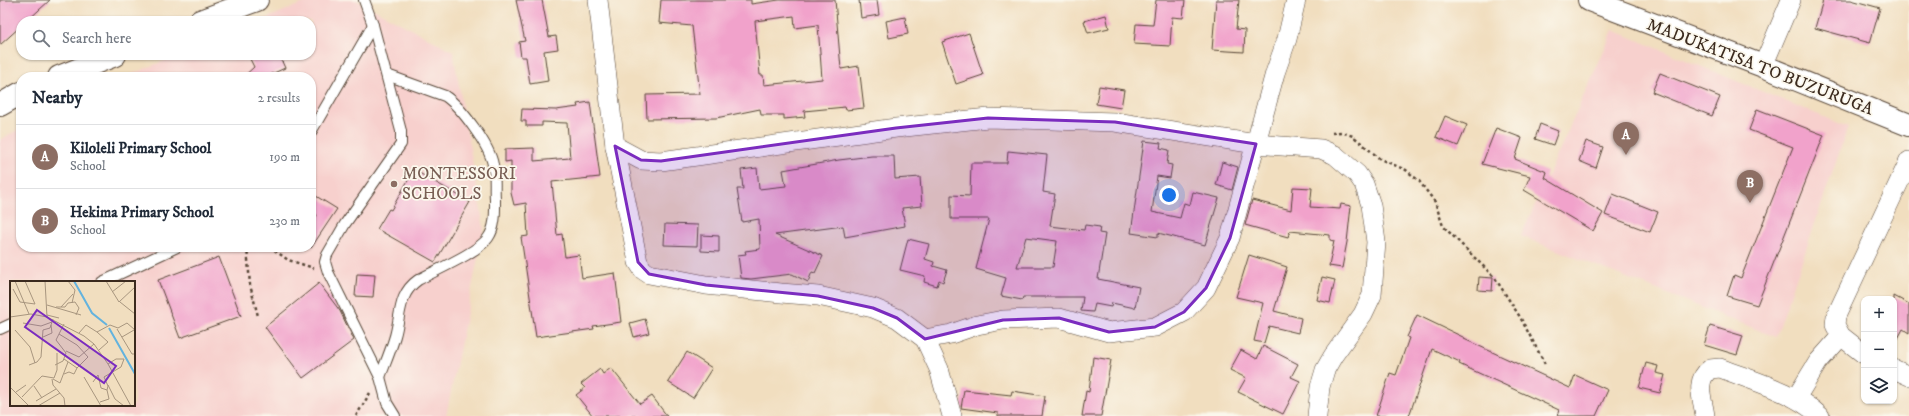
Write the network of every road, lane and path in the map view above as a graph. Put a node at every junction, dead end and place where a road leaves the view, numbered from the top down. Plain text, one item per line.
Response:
1 (257, 0) edge
2 (364, 0) edge
3 (598, 0) edge
4 (1296, 0) edge
5 (1589, 0) edge
6 (1791, 0) edge
7 (233, 3) edge
8 (209, 16) edge
9 (373, 25) junction
10 (102, 60) edge
11 (1763, 66) junction
12 (72, 72) edge
13 (387, 75) junction
14 (16, 96) edge
15 (0, 105) edge
16 (316, 123) edge
17 (1909, 125) edge
18 (1330, 133) dead end
19 (1256, 144) junction
20 (615, 146) junction
21 (1909, 161) edge
22 (166, 252) edge
23 (247, 252) edge
24 (277, 252) edge
25 (328, 272) junction
26 (104, 281) edge
27 (258, 316) dead end
28 (10, 324) edge
29 (0, 329) edge
30 (1840, 336) junction
31 (926, 339) junction
32 (1861, 352) edge
33 (1545, 364) dead end
34 (1897, 370) edge
35 (1909, 376) edge
36 (380, 377) junction
37 (1796, 398) junction
38 (356, 416) edge
39 (395, 416) edge
40 (952, 416) edge
41 (1318, 416) edge
42 (1705, 416) edge
43 (1820, 416) edge

1 - 7 main road
2 - 9 lane
3 - 20 street
4 - 19 street
5 - 11 main road, MADUKATISA TO BUZURUGA
6 - 11 street
7 - 8 main road
9 - 13 lane
9 - 16 lane
10 - 12 main road
11 - 17 main road, MADUKATISA TO BUZURUGA
13 - 25 lane
13 - 36 lane
14 - 15 main road
18 - 33 path
19 - 20 street
19 - 31 street
19 - 41 street
20 - 31 street
21 - 30 street
22 - 26 lane
23 - 27 path
24 - 25 path
25 - 36 lane
28 - 29 lane
30 - 32 street
30 - 37 street
31 - 40 street
34 - 35 street
36 - 38 path
36 - 39 lane
37 - 42 street
37 - 43 street

